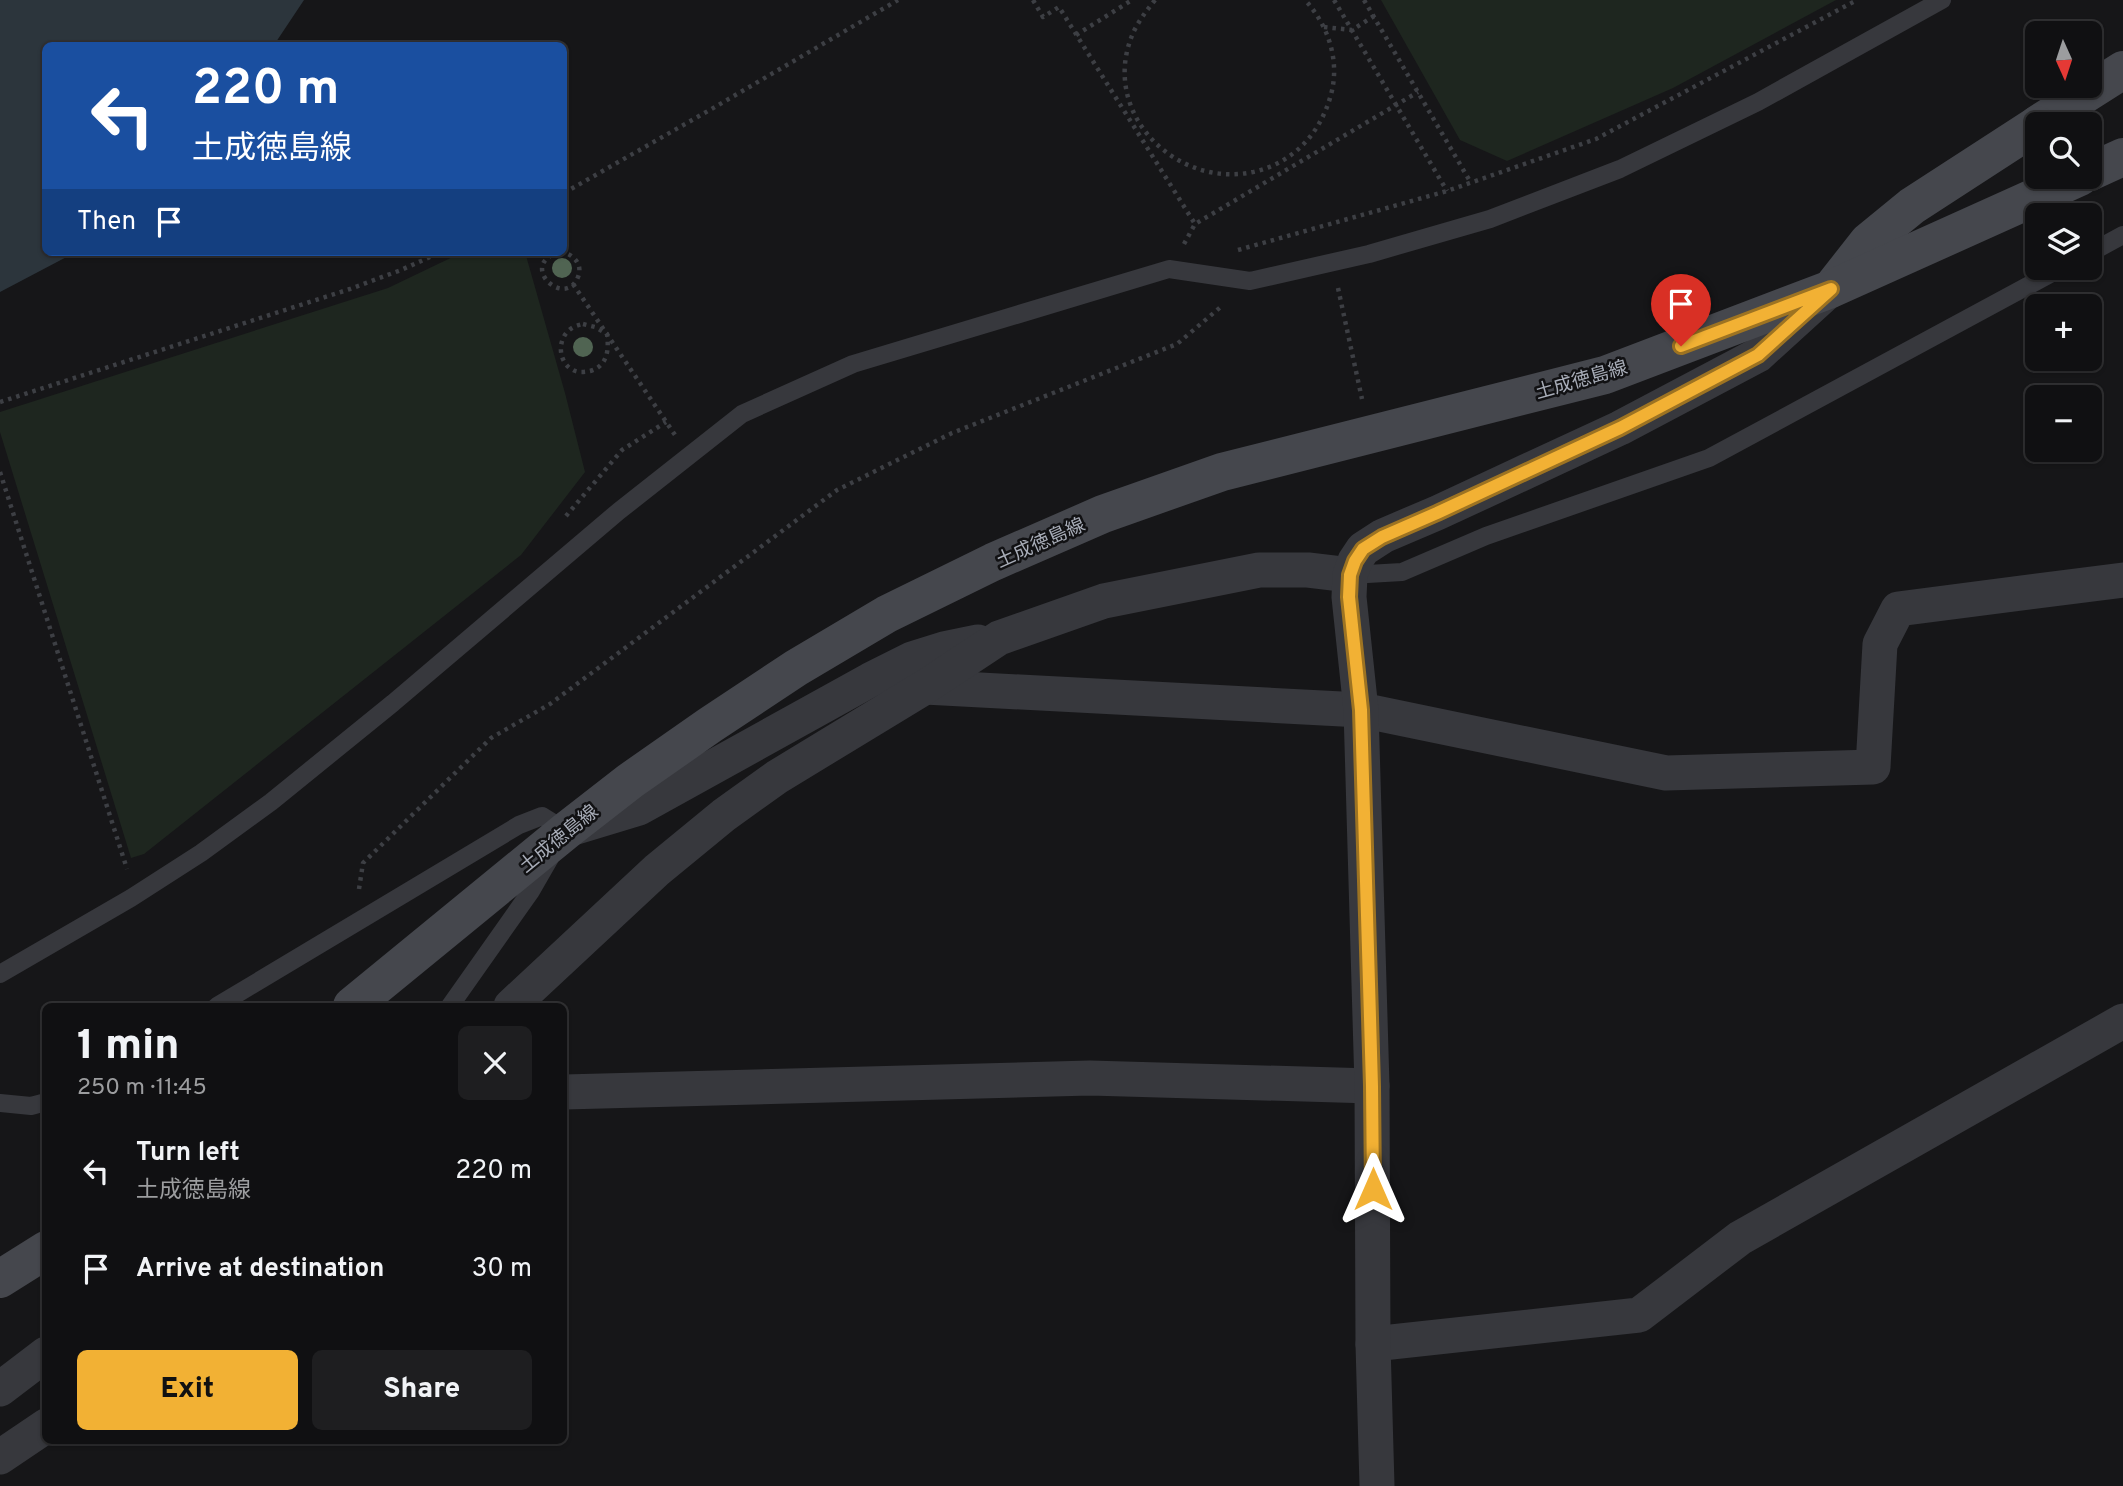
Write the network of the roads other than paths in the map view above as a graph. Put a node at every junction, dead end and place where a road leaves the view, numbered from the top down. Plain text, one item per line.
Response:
1 (1942, 0) edge
2 (2123, 70) edge
3 (2058, 112) edge
4 (2025, 133) edge
5 (2123, 157) edge
6 (2102, 167) edge
7 (2053, 189) edge
8 (2123, 235) edge
9 (2102, 246) edge
10 (2039, 280) edge
11 (1831, 289) junction
12 (1350, 575) junction
13 (2123, 580) edge
14 (999, 638) junction
15 (925, 687) junction
16 (1361, 710) junction
17 (567, 830) junction
18 (0, 974) edge
19 (222, 1003) edge
20 (356, 1003) edge
21 (452, 1003) edge
22 (514, 1003) edge
23 (2123, 1021) edge
24 (1372, 1086) junction
25 (567, 1092) edge
26 (42, 1102) edge
27 (0, 1103) edge
28 (42, 1253) edge
29 (0, 1279) edge
30 (1373, 1344) junction
31 (42, 1357) edge
32 (0, 1389) edge
33 (42, 1429) edge
34 (0, 1457) edge
35 (1377, 1486) edge

1 - 18 lane
2 - 3 main road
4 - 11 main road
5 - 6 main road
7 - 11 main road, 土成徳島線
8 - 9 lane
10 - 12 lane
11 - 12 street
11 - 17 main road, 土成徳島線
12 - 14 street
12 - 16 street
13 - 16 street
14 - 15 street
14 - 17 street
15 - 16 street
15 - 22 street
16 - 24 street
17 - 19 lane
17 - 20 main road, 土成徳島線
17 - 21 lane
23 - 30 street
24 - 25 street
24 - 30 street
26 - 27 lane
28 - 29 main road
30 - 35 street
31 - 32 street
33 - 34 street

